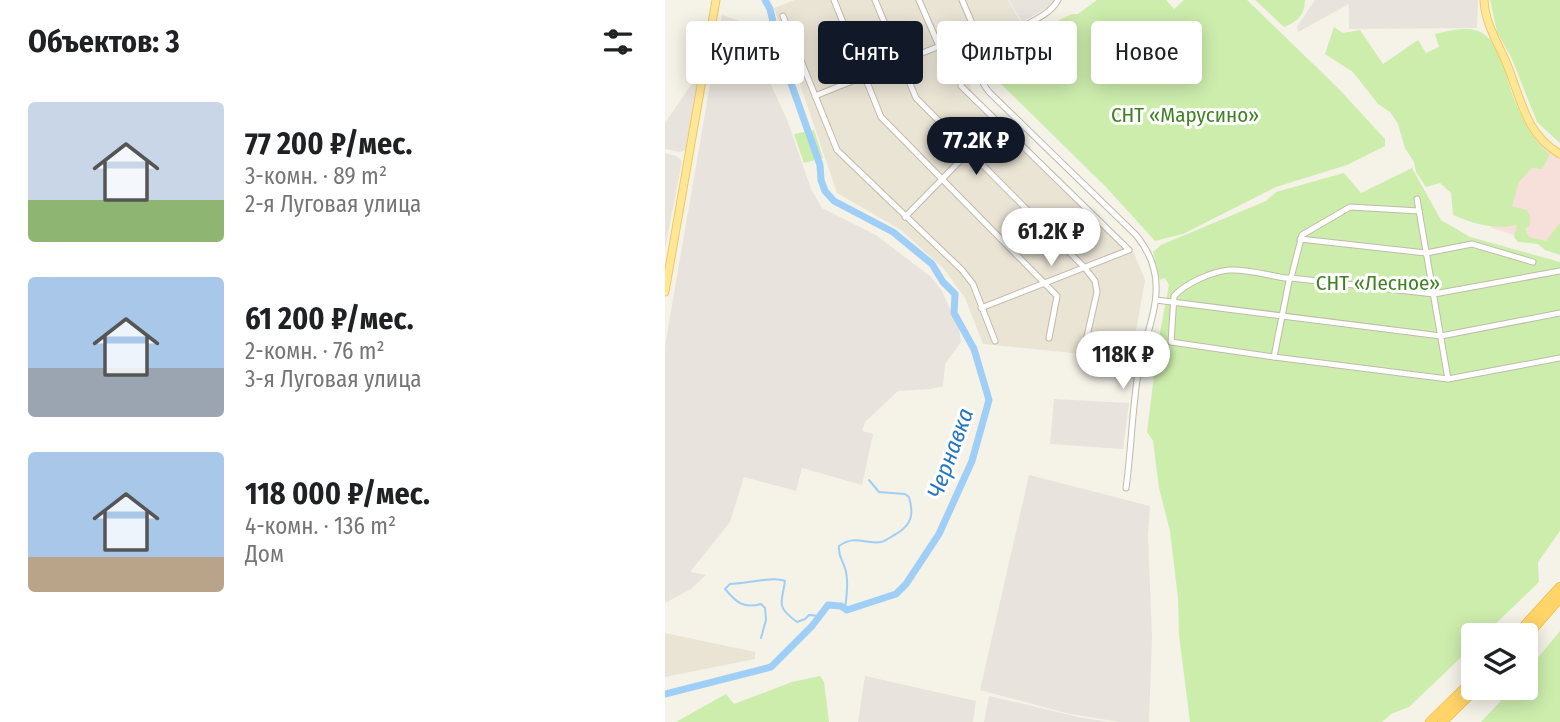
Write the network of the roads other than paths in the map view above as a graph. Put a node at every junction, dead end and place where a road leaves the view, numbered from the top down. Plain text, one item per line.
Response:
1 (716, 0) edge
2 (834, 0) edge
3 (875, 0) edge
4 (919, 0) edge
5 (962, 0) edge
6 (1058, 0) edge
7 (1484, 0) edge
8 (783, 16) dead end
9 (842, 21) edge
10 (883, 21) edge
11 (971, 21) edge
12 (1031, 21) edge
13 (937, 41) edge
14 (847, 84) edge
15 (868, 84) edge
16 (910, 84) edge
17 (961, 84) edge
18 (983, 84) edge
19 (815, 96) junction
20 (997, 123) junction
21 (969, 152) junction
22 (1560, 154) edge
23 (943, 178) junction
24 (1417, 200) dead end
25 (1419, 211) junction
26 (905, 217) junction
27 (1300, 239) junction
28 (1426, 253) junction
29 (1533, 262) dead end
30 (1085, 268) junction
31 (1560, 271) edge
32 (1291, 278) junction
33 (1047, 284) junction
34 (665, 292) edge
35 (1434, 294) junction
36 (1156, 300) junction
37 (1172, 301) junction
38 (981, 308) junction
39 (1560, 313) edge
40 (1283, 316) junction
41 (1441, 336) junction
42 (1049, 338) dead end
43 (995, 341) dead end
44 (1085, 345) dead end
45 (1274, 357) junction
46 (1560, 358) edge
47 (1448, 379) junction
48 (1125, 488) dead end
49 (1560, 587) edge
50 (1560, 598) edge
51 (1527, 623) edge
52 (1538, 623) edge
53 (1461, 692) edge
54 (1465, 700) edge
55 (1430, 722) edge
56 (1442, 722) edge

1 - 34 main road
2 - 9 street
3 - 10 street
4 - 13 street
5 - 11 street
6 - 12 street
7 - 22 main road
8 - 19 street
14 - 19 street
15 - 23 street
16 - 21 street
17 - 20 street
18 - 36 street
19 - 26 street
20 - 21 street
20 - 30 street
21 - 23 street
21 - 30 street
23 - 26 street
23 - 33 street
24 - 25 street
25 - 27 street
25 - 28 street
26 - 38 street
27 - 28 street
27 - 32 street
28 - 29 street
28 - 35 street
30 - 33 street
30 - 44 street
31 - 35 street
32 - 35 street
32 - 37 street
32 - 40 street
33 - 38 street
33 - 42 street
35 - 41 street
36 - 37 street
36 - 48 street
37 - 40 street
37 - 45 street
38 - 43 street
39 - 41 street
40 - 41 street
40 - 45 street
41 - 47 street
45 - 47 street
46 - 47 street
49 - 51 highway
50 - 52 highway
53 - 55 highway
54 - 56 highway

